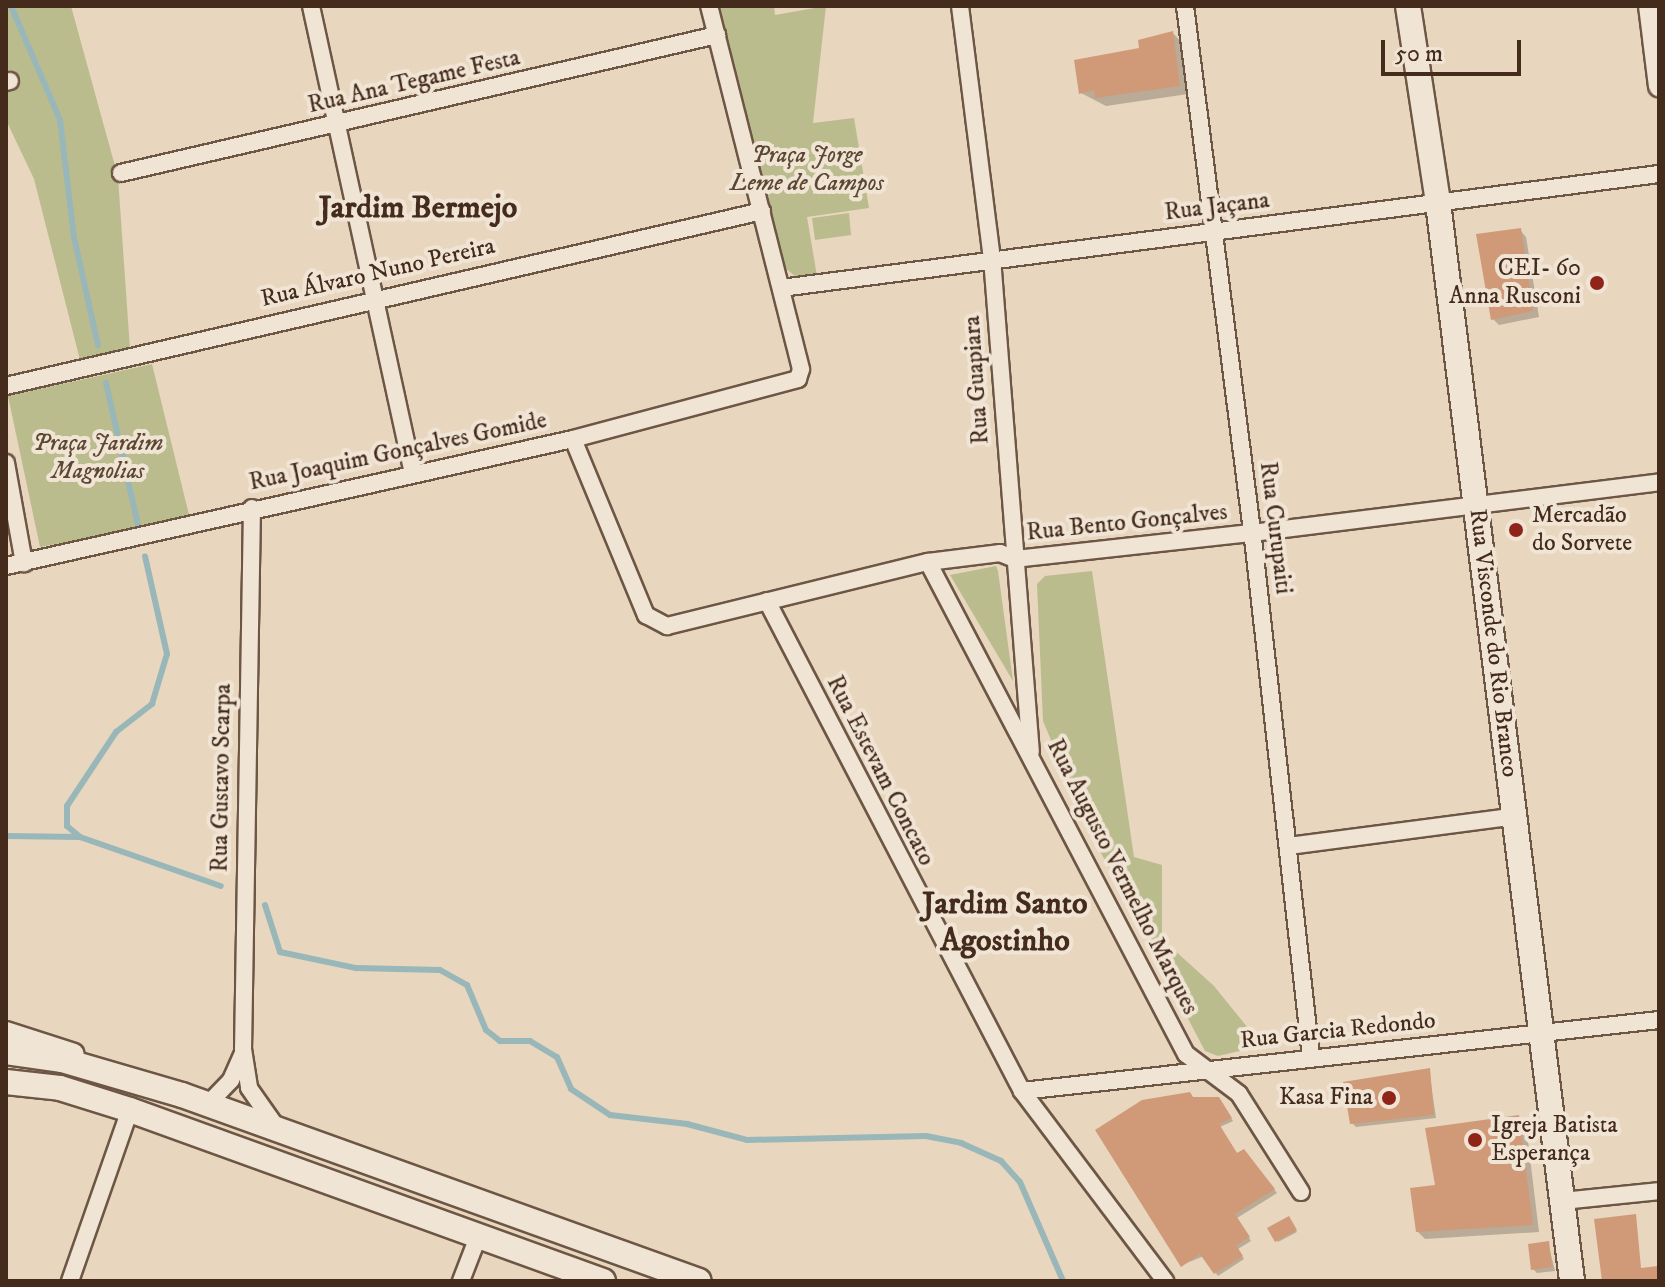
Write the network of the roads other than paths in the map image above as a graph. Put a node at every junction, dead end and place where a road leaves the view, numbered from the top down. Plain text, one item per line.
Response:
1 (311, 6) edge
2 (709, 6) edge
3 (960, 6) edge
4 (1185, 6) edge
5 (1408, 6) edge
6 (1649, 6) edge
7 (717, 35) junction
8 (1659, 86) edge
9 (337, 125) junction
10 (121, 173) dead end
11 (1659, 174) edge
12 (1438, 203) junction
13 (762, 211) junction
14 (1212, 232) junction
15 (992, 258) junction
16 (781, 288) junction
17 (378, 297) junction
18 (6, 386) edge
19 (573, 439) junction
20 (6, 463) edge
21 (413, 473) junction
22 (1659, 482) edge
23 (1475, 503) junction
24 (252, 508) junction
25 (1252, 533) junction
26 (1015, 559) junction
27 (928, 562) junction
28 (24, 563) junction
29 (6, 566) edge
30 (767, 601) junction
31 (1031, 751) junction
32 (1516, 816) junction
33 (1289, 846) junction
34 (1659, 1020) edge
35 (6, 1032) edge
36 (1543, 1032) junction
37 (243, 1049) junction
38 (6, 1052) edge
39 (1311, 1057) junction
40 (1209, 1069) junction
41 (6, 1082) edge
42 (1022, 1091) junction
43 (182, 1095) junction
44 (208, 1104) junction
45 (130, 1110) junction
46 (280, 1131) junction
47 (1659, 1191) edge
48 (1301, 1192) dead end
49 (1563, 1201) junction
50 (478, 1237) junction
51 (70, 1281) edge
52 (461, 1281) edge
53 (603, 1281) edge
54 (699, 1281) edge
55 (1165, 1281) edge
56 (1572, 1281) edge

1 - 9 street
2 - 7 street
3 - 15 street, Rua Guapiara
4 - 14 street, Rua Curupaiti
5 - 12 main road, Rua Visconde do Rio Branco
6 - 8 street
7 - 9 street, Rua Ana Tegame Festa
7 - 13 street
9 - 10 street, Rua Ana Tegame Festa
9 - 17 street
11 - 12 street, Rua Jaçana
12 - 14 street, Rua Jaçana
12 - 23 main road, Rua Visconde do Rio Branco
13 - 16 street
13 - 17 street, Rua Álvaro Nuno Pereira
14 - 15 street, Rua Jaçana
14 - 25 street, Rua Curupaiti
15 - 16 street, Rua Jaçana
15 - 26 street, Rua Guapiara
16 - 19 street, Rua Joaquim Gonçalves Gomide
17 - 18 street, Rua Álvaro Nuno Pereira
17 - 21 street
19 - 21 street, Rua Joaquim Gonçalves Gomide
19 - 30 street, Rua Bento Gonçalves
20 - 28 street
21 - 24 street, Rua Joaquim Gonçalves Gomide
22 - 23 street, Rua Bento Gonçalves
23 - 25 street, Rua Bento Gonçalves
23 - 32 main road, Rua Visconde do Rio Branco
24 - 28 street, Rua Joaquim Gonçalves Gomide
24 - 37 street, Rua Gustavo Scarpa
25 - 26 street, Rua Bento Gonçalves
25 - 33 street, Rua Curupaiti
26 - 27 street, Rua Bento Gonçalves
26 - 31 street, Rua Guapiara
27 - 30 street, Rua Bento Gonçalves
27 - 31 street, Rua Augusto Vermelho Marques
28 - 29 street, Rua Joaquim Gonçalves Gomide
30 - 42 street, Rua Estevam Concato
31 - 40 street, Rua Augusto Vermelho Marques
32 - 33 street
32 - 36 main road, Rua Visconde do Rio Branco
33 - 39 street, Rua Curupaiti
34 - 36 street, Rua Garcia Redondo
35 - 43 street
36 - 39 street, Rua Garcia Redondo
36 - 49 main road, Rua Visconde do Rio Branco
37 - 44 street, Rua Gustavo Scarpa
37 - 46 street, Rua Gustavo Scarpa
38 - 43 main road
39 - 40 street, Rua Garcia Redondo
40 - 42 street, Rua Garcia Redondo
40 - 48 street, Rua Augusto Vermelho Marques
41 - 45 main road
42 - 55 street, Rua Estevam Concato
43 - 44 main road
44 - 46 main road
45 - 50 main road
45 - 51 street
46 - 54 main road
47 - 49 street
49 - 56 main road, Rua Visconde do Rio Branco
50 - 52 street
50 - 53 main road

